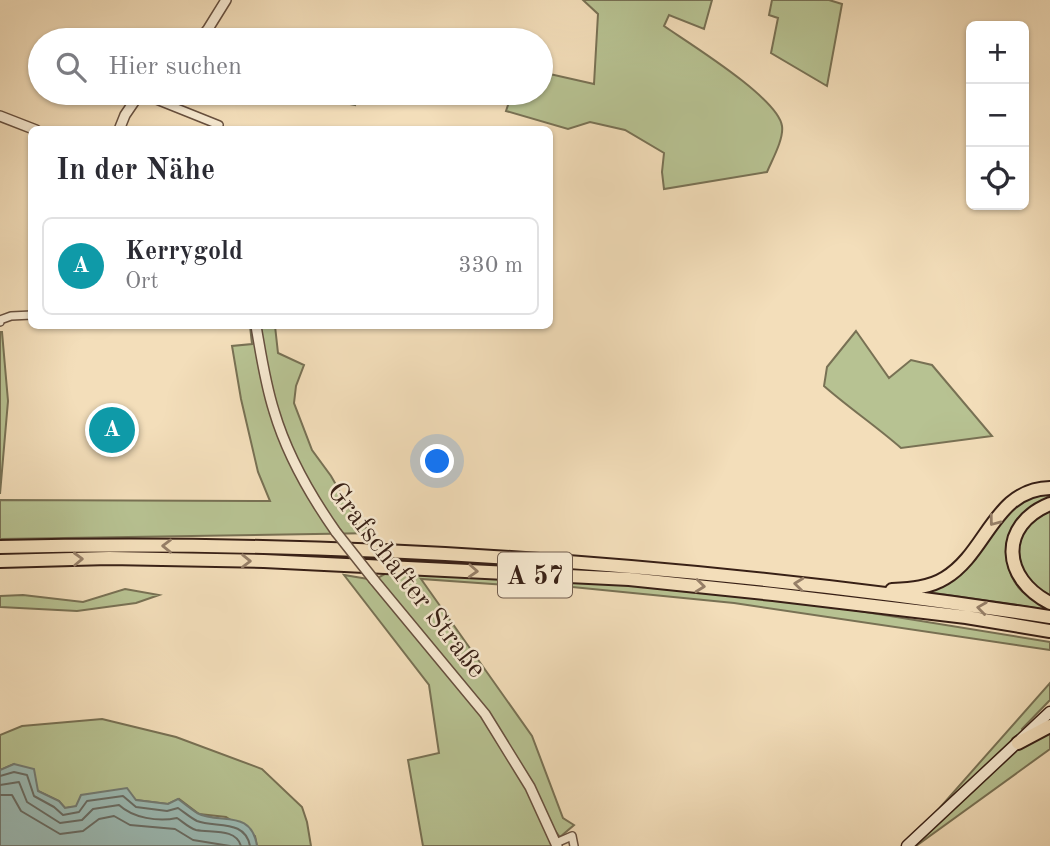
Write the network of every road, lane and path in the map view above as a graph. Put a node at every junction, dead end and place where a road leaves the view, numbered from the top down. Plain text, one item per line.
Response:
1 (226, 0) edge
2 (209, 28) edge
3 (131, 105) edge
4 (169, 105) edge
5 (0, 116) edge
6 (219, 125) dead end
7 (121, 126) edge
8 (28, 127) edge
9 (28, 314) edge
10 (0, 321) edge
11 (257, 329) edge
12 (1050, 488) edge
13 (1050, 503) edge
14 (0, 547) edge
15 (3, 561) edge
16 (867, 592) junction
17 (1050, 603) edge
18 (1050, 617) edge
19 (1050, 631) edge
20 (1050, 712) edge
21 (1050, 726) edge
22 (1018, 743) junction
23 (557, 844) edge
24 (574, 846) edge
25 (906, 846) edge

1 - 2 street
3 - 7 street
4 - 6 street
5 - 8 street
9 - 10 street
11 - 23 street, Grafschafter Straße, bridge
12 -> 16 highway
13 - 17 highway
16 -> 14 highway, A 57
15 -> 19 highway, A 57
18 -> 16 highway, A 57
20 - 22 main road
21 - 22 highway
22 - 25 main road
23 - 24 street

